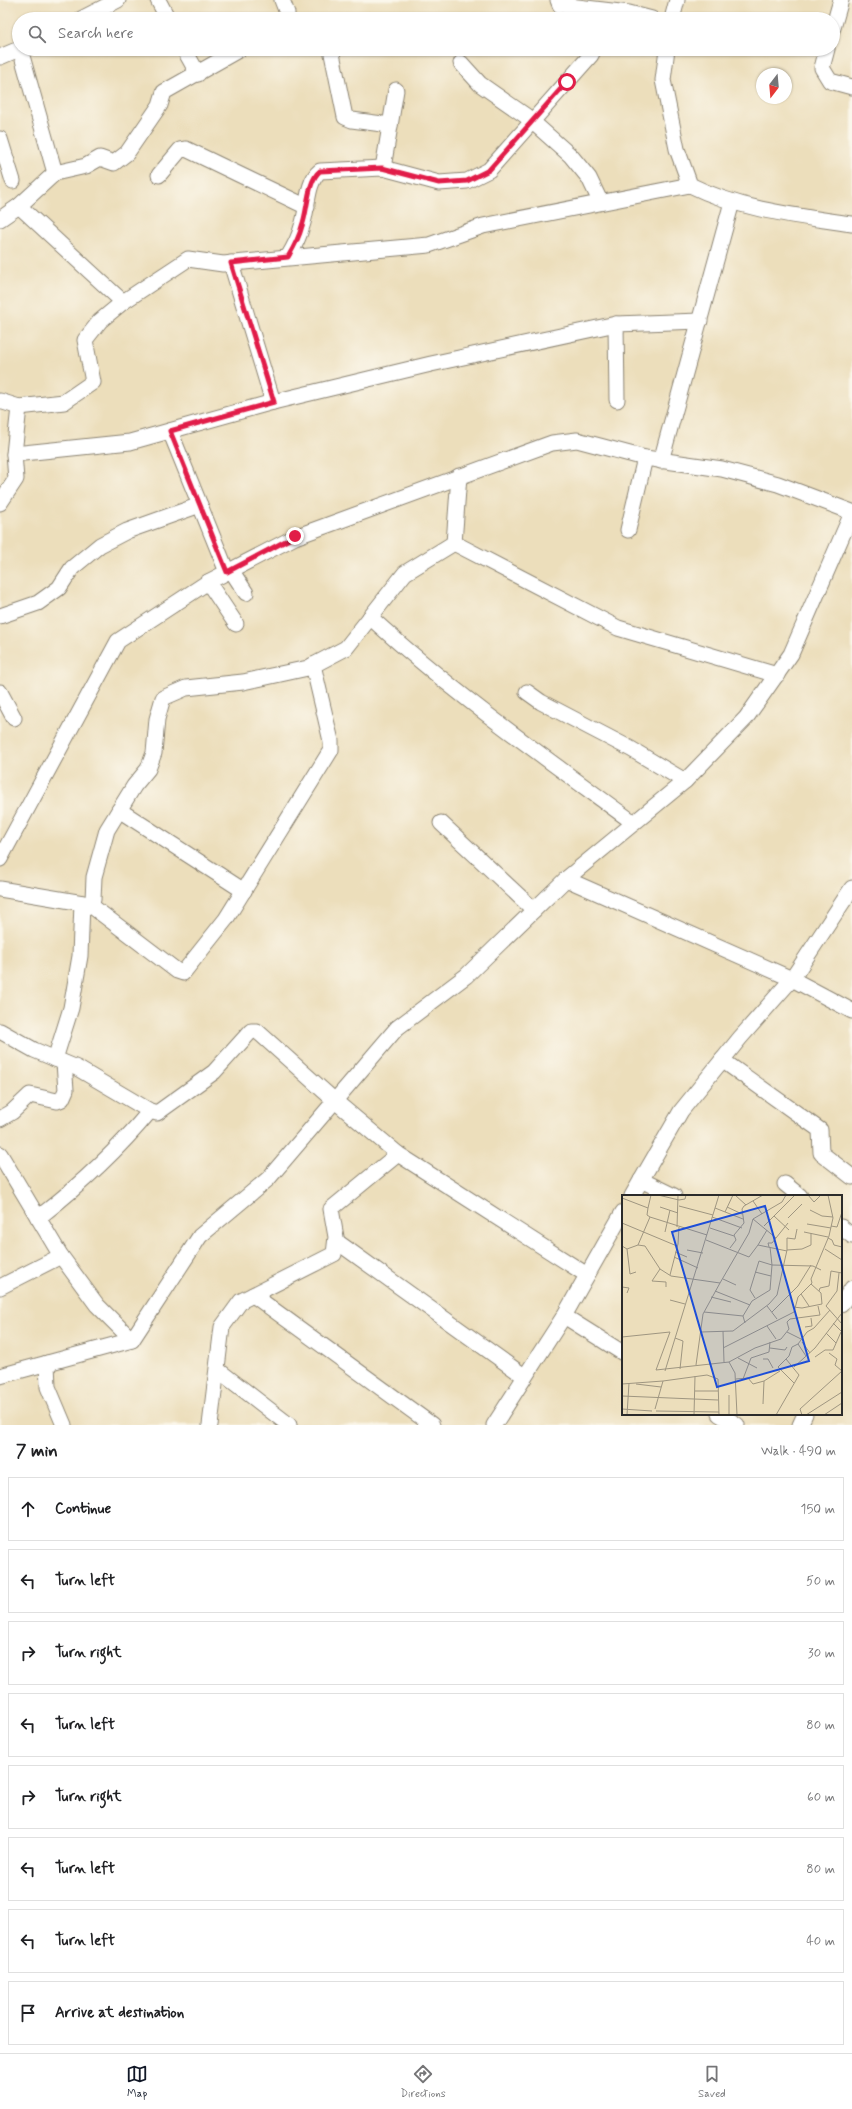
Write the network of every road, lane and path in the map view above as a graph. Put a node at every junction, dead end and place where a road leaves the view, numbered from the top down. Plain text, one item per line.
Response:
1 (118, 0) edge
2 (158, 0) edge
3 (282, 0) edge
4 (558, 0) edge
5 (677, 0) edge
6 (841, 0) edge
7 (95, 12) edge
8 (164, 12) edge
9 (287, 12) edge
10 (592, 12) edge
11 (674, 12) edge
12 (838, 12) edge
13 (12, 52) edge
14 (21, 56) edge
15 (188, 56) edge
16 (228, 56) edge
17 (332, 56) edge
18 (591, 56) edge
19 (666, 56) edge
20 (825, 56) edge
21 (0, 57) edge
22 (462, 63) dead end
23 (198, 74) junction
24 (852, 87) edge
25 (396, 90) dead end
26 (533, 122) junction
27 (390, 125) junction
28 (0, 139) edge
29 (382, 168) junction
30 (55, 173) junction
31 (159, 175) dead end
32 (13, 181) dead end
33 (690, 185) junction
34 (600, 201) junction
35 (732, 202) junction
36 (19, 206) junction
37 (307, 207) junction
38 (0, 219) edge
39 (852, 224) edge
40 (288, 257) junction
41 (231, 263) junction
42 (123, 302) junction
43 (700, 321) junction
44 (616, 324) junction
45 (617, 400) dead end
46 (0, 401) edge
47 (274, 402) junction
48 (19, 407) junction
49 (170, 431) junction
50 (14, 454) junction
51 (645, 458) junction
52 (661, 461) junction
53 (459, 476) junction
54 (1, 499) edge
55 (200, 505) junction
56 (852, 513) edge
57 (628, 530) dead end
58 (454, 543) junction
59 (229, 571) junction
60 (208, 582) junction
61 (246, 593) dead end
62 (0, 615) edge
63 (370, 617) junction
64 (236, 624) dead end
65 (313, 665) junction
66 (777, 675) junction
67 (0, 692) edge
68 (527, 692) dead end
69 (14, 718) dead end
70 (684, 781) junction
71 (119, 810) junction
72 (440, 823) dead end
73 (634, 823) junction
74 (0, 860) edge
75 (566, 879) junction
76 (852, 888) edge
77 (0, 889) edge
78 (244, 891) junction
79 (85, 903) junction
80 (534, 910) junction
81 (792, 979) junction
82 (852, 1011) edge
83 (0, 1031) edge
84 (722, 1060) junction
85 (60, 1061) junction
86 (335, 1101) junction
87 (150, 1110) junction
88 (0, 1119) edge
89 (0, 1154) edge
90 (398, 1154) junction
91 (852, 1177) edge
92 (641, 1180) junction
93 (785, 1184) dead end
94 (633, 1195) edge
95 (672, 1195) edge
96 (799, 1195) edge
97 (622, 1214) edge
98 (38, 1218) junction
99 (842, 1228) edge
100 (852, 1236) edge
101 (336, 1241) junction
102 (62, 1256) junction
103 (587, 1275) junction
104 (0, 1286) edge
105 (253, 1295) junction
106 (564, 1316) junction
107 (132, 1340) junction
108 (622, 1353) edge
109 (47, 1363) junction
110 (218, 1370) junction
111 (0, 1376) edge
112 (524, 1376) junction
113 (721, 1415) edge
114 (805, 1415) edge
115 (215, 1422) edge
116 (64, 1425) edge
117 (289, 1425) edge
118 (432, 1425) edge
119 (494, 1425) edge
120 (737, 1425) edge
121 (800, 1425) edge

1 - 7 street
2 - 8 street
3 - 9 street
4 - 10 street
5 - 11 street
6 - 12 street
13 - 21 street
14 - 30 street
15 - 23 street
16 - 23 street
17 - 27 street
18 - 26 street
19 - 33 street
20 - 24 street
22 - 26 street
23 - 30 street
25 - 27 street
26 - 29 street
26 - 34 street
27 - 29 street
28 - 32 street
29 - 37 street
30 - 36 street
31 - 37 street
33 - 34 street
33 - 35 street
34 - 40 street
35 - 39 street
35 - 43 street
36 - 38 street
36 - 42 street
37 - 40 street
40 - 41 street
41 - 42 street
41 - 47 street
42 - 48 street
43 - 44 street
43 - 52 street
44 - 45 street
44 - 47 street
46 - 48 street
47 - 49 street
48 - 50 street
49 - 50 street
49 - 55 street
50 - 54 street
51 - 52 street
51 - 53 street
51 - 57 street
52 - 56 street
53 - 58 street
53 - 59 street
55 - 59 street
55 - 62 street
56 - 66 street
58 - 63 street
58 - 66 street
59 - 60 street
59 - 61 street
60 - 64 street
60 - 74 street
63 - 65 street
63 - 73 street
65 - 71 street
65 - 78 street
66 - 70 street
67 - 69 street
68 - 70 street
70 - 73 street
71 - 78 street
71 - 79 street
72 - 80 street
73 - 75 street
75 - 80 street
75 - 81 street
76 - 81 street
77 - 79 street
78 - 79 street
79 - 85 street
80 - 86 street
81 - 82 street
81 - 84 street
83 - 85 street
84 - 91 street
84 - 92 street
85 - 87 street
85 - 88 street
86 - 87 street
86 - 90 street
86 - 107 street
87 - 98 street
89 - 98 street
90 - 101 street
90 - 103 street
92 - 94 street
92 - 95 street
93 - 96 street
97 - 103 street
98 - 102 street
99 - 100 street
101 - 105 street
101 - 112 street
102 - 104 street
102 - 107 street
103 - 106 street
105 - 110 street
105 - 118 street
106 - 108 street
106 - 112 street
107 - 109 street
109 - 111 street
109 - 116 street
110 - 115 street
110 - 117 street
112 - 119 street
113 - 120 street
114 - 121 street

